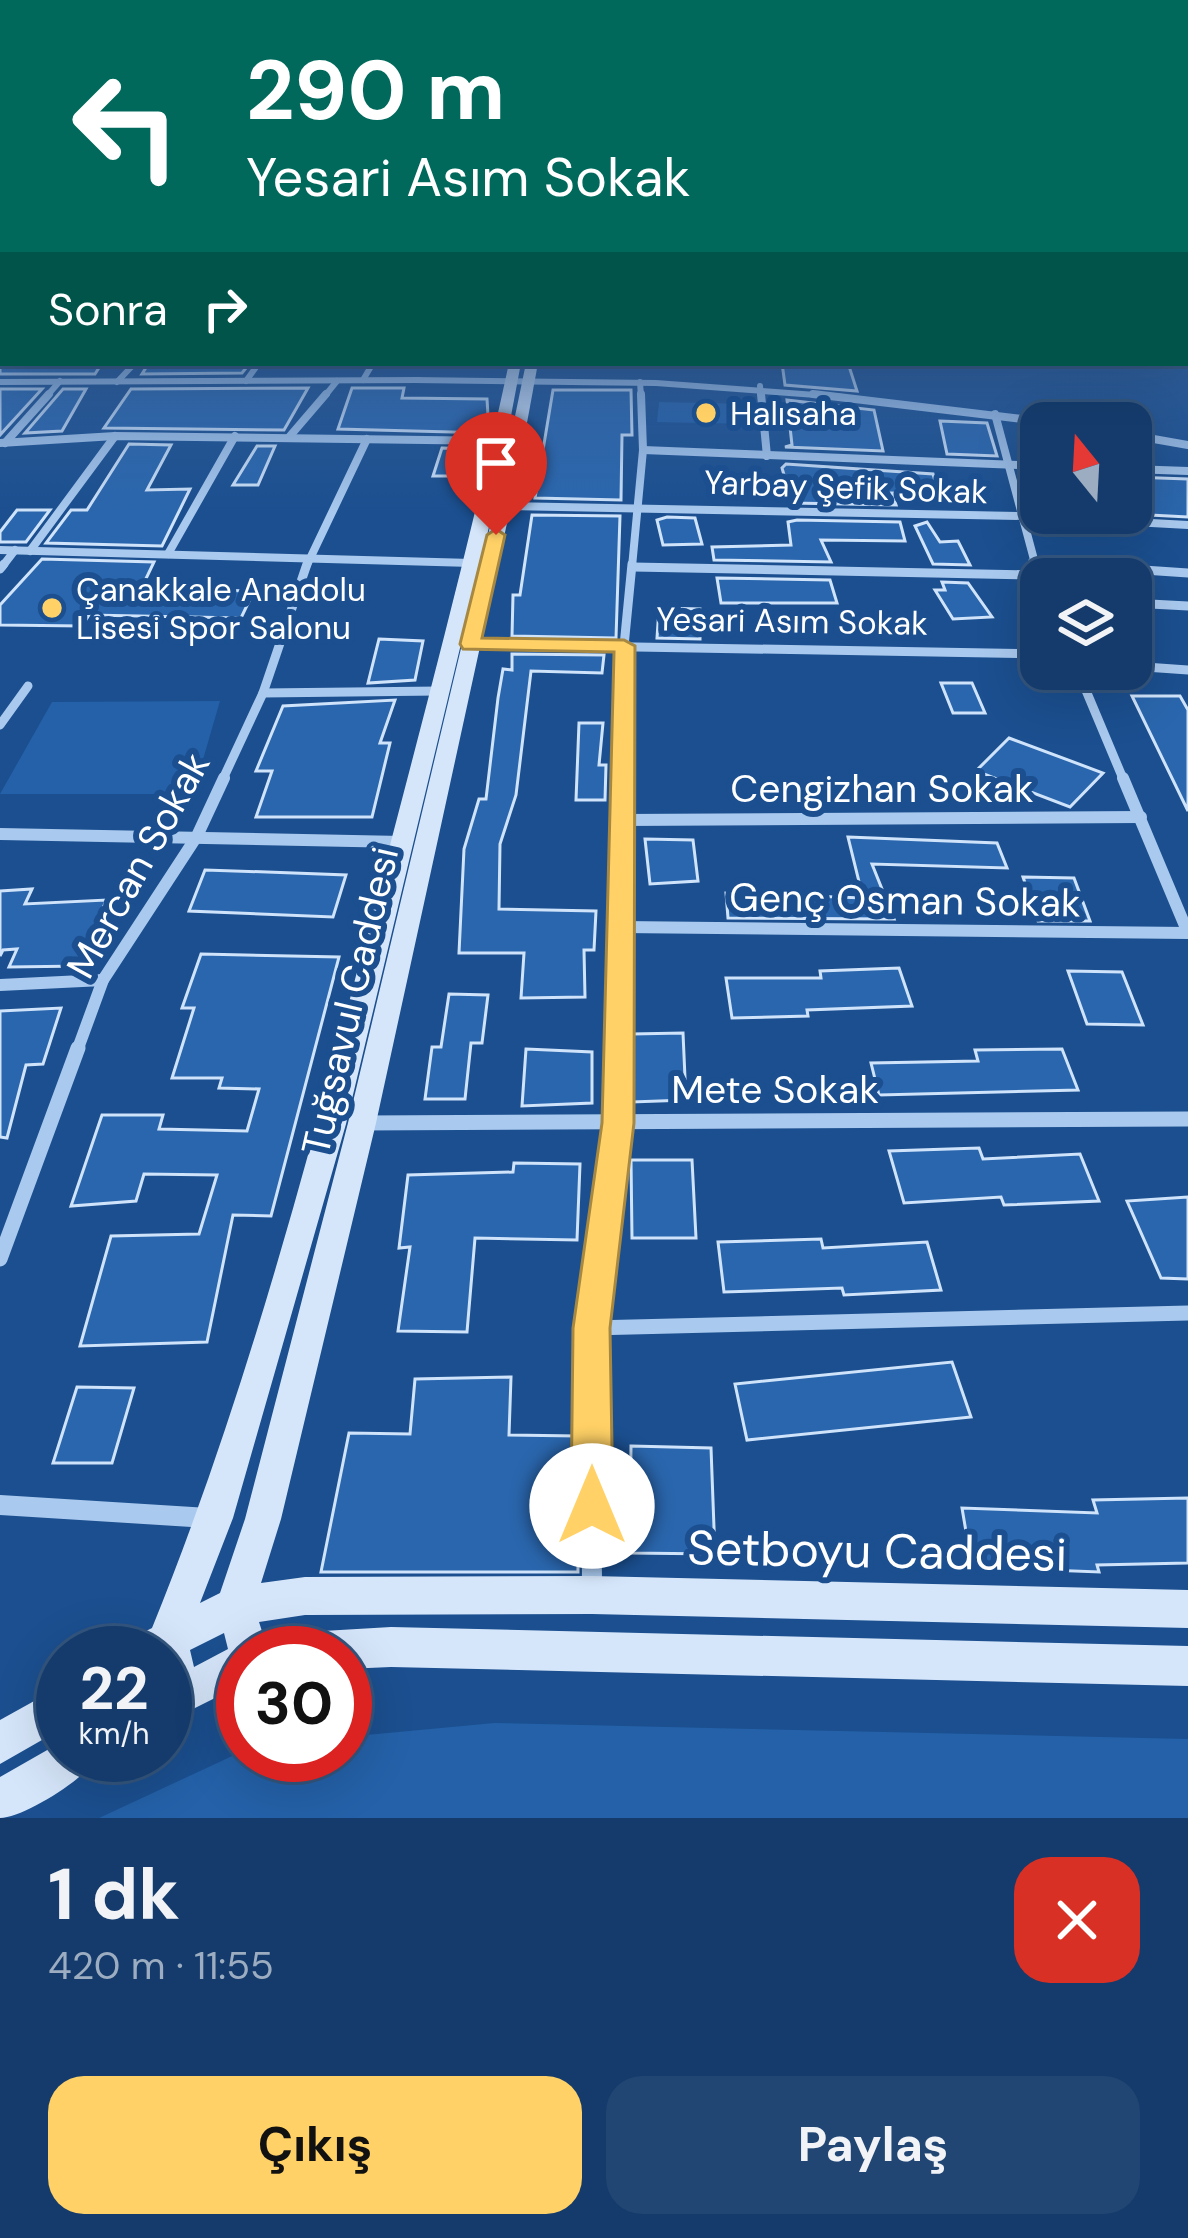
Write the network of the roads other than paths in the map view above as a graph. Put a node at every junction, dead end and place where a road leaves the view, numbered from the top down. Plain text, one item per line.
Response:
1 (132, 366) edge
2 (258, 366) edge
3 (371, 366) edge
4 (519, 373) edge
5 (363, 380) junction
6 (59, 381) junction
7 (246, 381) junction
8 (337, 381) junction
9 (0, 382) edge
10 (117, 382) junction
11 (640, 382) junction
12 (760, 386) junction
13 (995, 414) junction
14 (1020, 418) edge
15 (116, 436) junction
16 (235, 436) junction
17 (290, 436) junction
18 (367, 439) junction
19 (1152, 439) edge
20 (501, 441) junction
21 (2, 444) edge
22 (1188, 446) edge
23 (643, 450) junction
24 (766, 456) junction
25 (1011, 465) junction
26 (1020, 465) edge
27 (1152, 470) edge
28 (1188, 471) edge
29 (1020, 503) edge
30 (503, 506) junction
31 (638, 506) junction
32 (1020, 516) edge
33 (1152, 523) edge
34 (1188, 525) edge
35 (0, 550) edge
36 (14, 550) junction
37 (30, 551) junction
38 (168, 554) junction
39 (309, 559) junction
40 (472, 563) junction
41 (633, 567) junction
42 (0, 569) edge
43 (1152, 570) edge
44 (1188, 573) edge
45 (1020, 575) edge
46 (1152, 604) edge
47 (1188, 606) edge
48 (470, 644) junction
49 (624, 646) junction
50 (1020, 653) edge
51 (1152, 667) edge
52 (1188, 670) edge
53 (28, 686) dead end
54 (1086, 690) edge
55 (439, 691) junction
56 (263, 693) junction
57 (0, 725) edge
58 (1141, 817) junction
59 (623, 820) junction
60 (0, 834) edge
61 (197, 836) junction
62 (402, 842) junction
63 (1182, 904) edge
64 (622, 927) junction
65 (1188, 933) edge
66 (103, 980) junction
67 (0, 985) edge
68 (1188, 1119) edge
69 (362, 1123) junction
70 (618, 1123) junction
71 (0, 1258) edge
72 (1188, 1313) edge
73 (591, 1328) junction
74 (0, 1505) edge
75 (215, 1518) junction
76 (592, 1595) junction
77 (235, 1606) junction
78 (1188, 1609) edge
79 (165, 1626) edge
80 (241, 1626) edge
81 (192, 1627) edge
82 (372, 1648) edge
83 (1188, 1666) edge
84 (36, 1721) edge
85 (0, 1743) edge
86 (36, 1780) edge
87 (0, 1802) edge

1 - 10 street
2 - 7 street
3 - 5 street
4 - 5 street
4 - 11 street
4 - 20 main road
4 - 30 main road, Tuğsavul Caddesi
5 - 8 street
6 - 9 street
6 - 10 street
6 - 21 street
7 - 8 street
7 - 10 street
8 - 17 street
11 - 12 street
11 - 23 street
12 - 13 street
12 - 24 street
13 - 14 street
13 - 25 street
15 - 16 street
15 - 21 street
15 - 37 street
16 - 17 street
16 - 38 street
17 - 18 street
18 - 20 street
18 - 39 street, Mercan Sokak
19 - 22 street
20 - 40 main road
23 - 24 street
23 - 31 street
24 - 25 street
25 - 26 street
25 - 29 street
27 - 28 street
30 - 31 street, Yarbay Şefik Sokak
30 - 48 main road, Tuğsavul Caddesi
31 - 32 street, Yarbay Şefik Sokak
31 - 41 street
33 - 34 street, Yarbay Şefik Sokak
35 - 36 street
36 - 37 street
36 - 42 street
37 - 38 street
38 - 39 street
39 - 40 street
39 - 56 street, Mercan Sokak
40 - 55 main road
41 - 45 street
41 - 49 street
43 - 44 street
46 - 47 street
48 - 49 street, Yesari Asım Sokak
48 - 69 main road, Tuğsavul Caddesi
49 - 50 street, Yesari Asım Sokak
49 - 59 street
51 - 52 street
53 - 57 street
54 - 58 street
55 - 56 street
55 - 62 main road
56 - 61 street, Mercan Sokak
58 - 59 street, Cengizhan Sokak
58 - 63 street
59 - 64 street
60 - 61 street
61 - 62 street
61 - 66 street, Mercan Sokak
62 - 75 main road
63 - 65 street
64 - 65 street, Genç Osman Sokak
64 - 70 street
66 - 67 street
66 - 71 street, Mercan Sokak
68 - 70 street, Mete Sokak
69 - 70 street, Mete Sokak
69 - 77 main road, Tuğsavul Caddesi
70 - 73 street
72 - 73 street
73 - 76 street
74 - 75 street
75 - 79 main road
76 - 77 main road, Setboyu Caddesi
76 - 78 main road, Setboyu Caddesi
77 - 80 main road
77 - 81 main road, Setboyu Caddesi
82 - 83 main road
84 - 85 main road
86 - 87 main road

